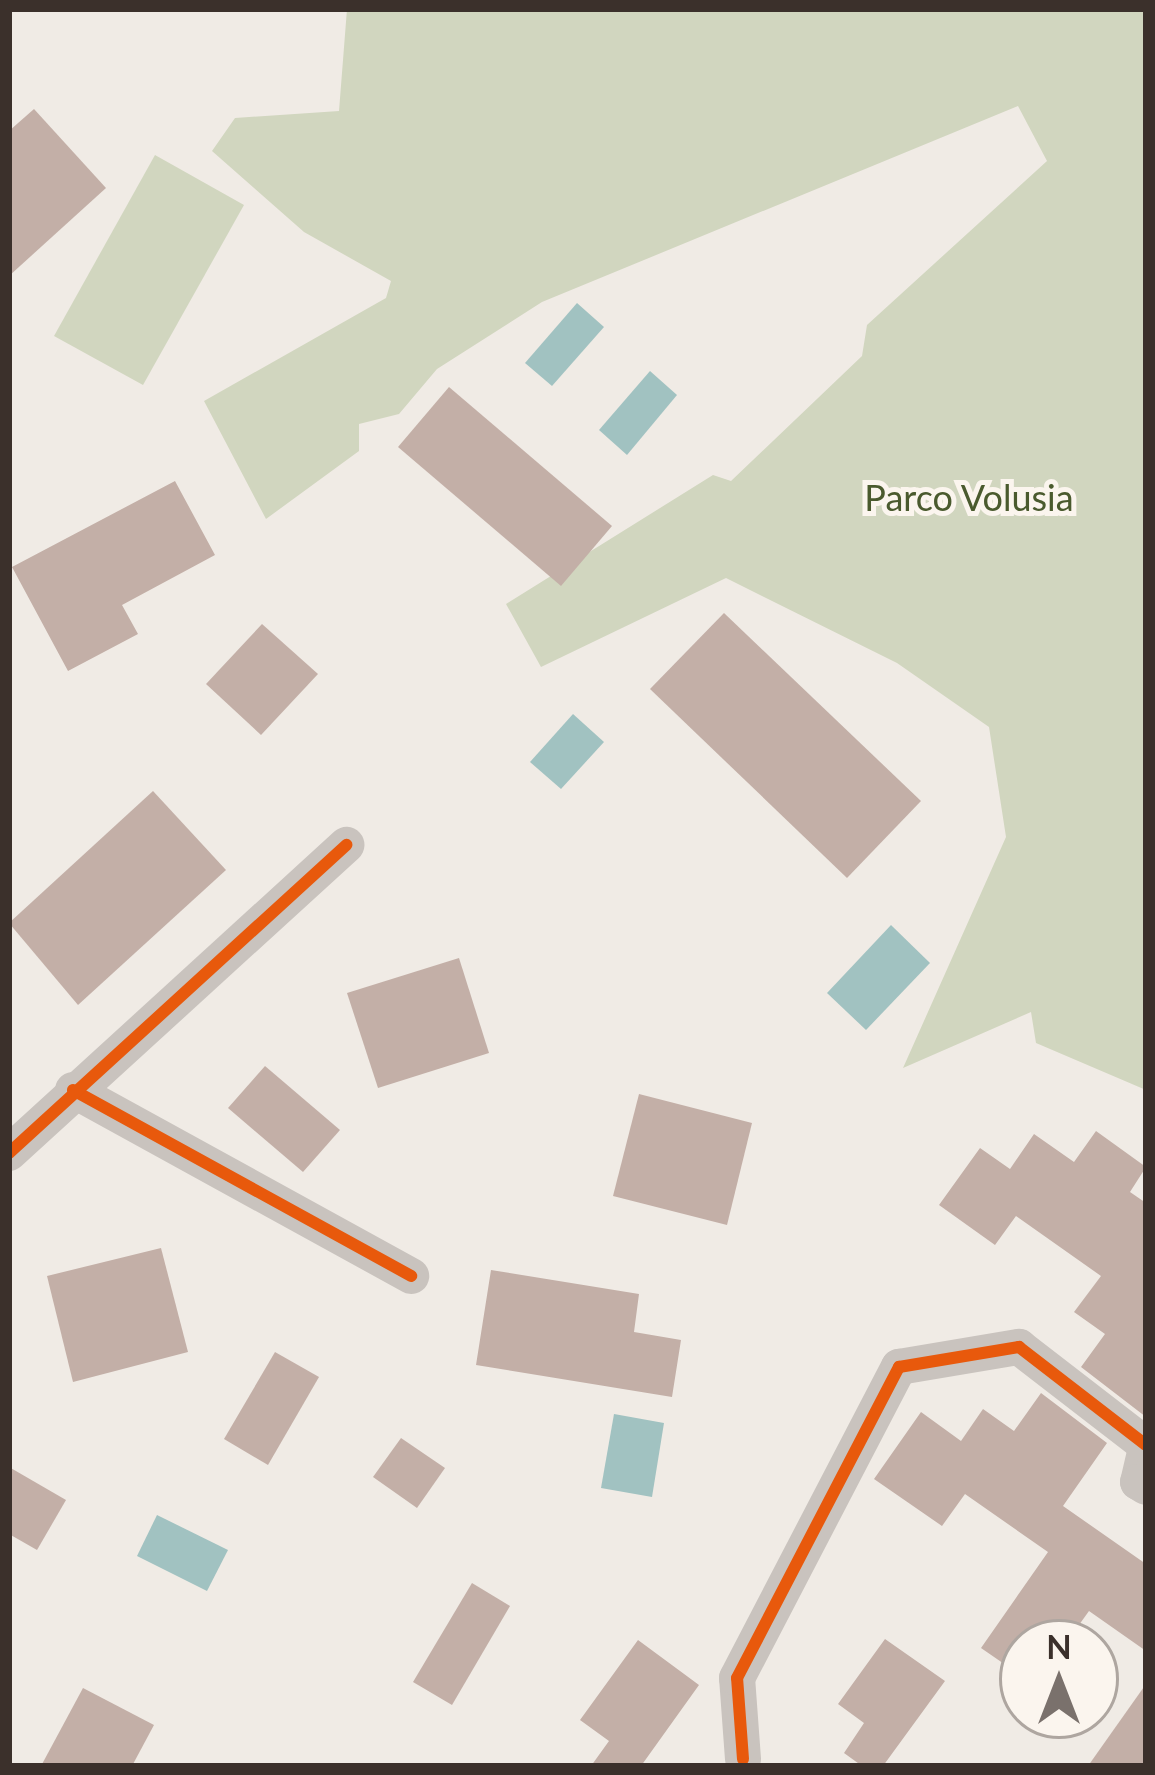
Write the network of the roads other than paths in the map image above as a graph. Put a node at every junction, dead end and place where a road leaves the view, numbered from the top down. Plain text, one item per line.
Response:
1 (346, 845) dead end
2 (73, 1090) junction
3 (9, 1153) edge
4 (411, 1276) dead end
5 (1146, 1446) edge
6 (1146, 1487) edge
7 (743, 1759) dead end

1 - 2 street
2 - 3 street
2 - 4 street
5 - 6 street
5 - 7 street

